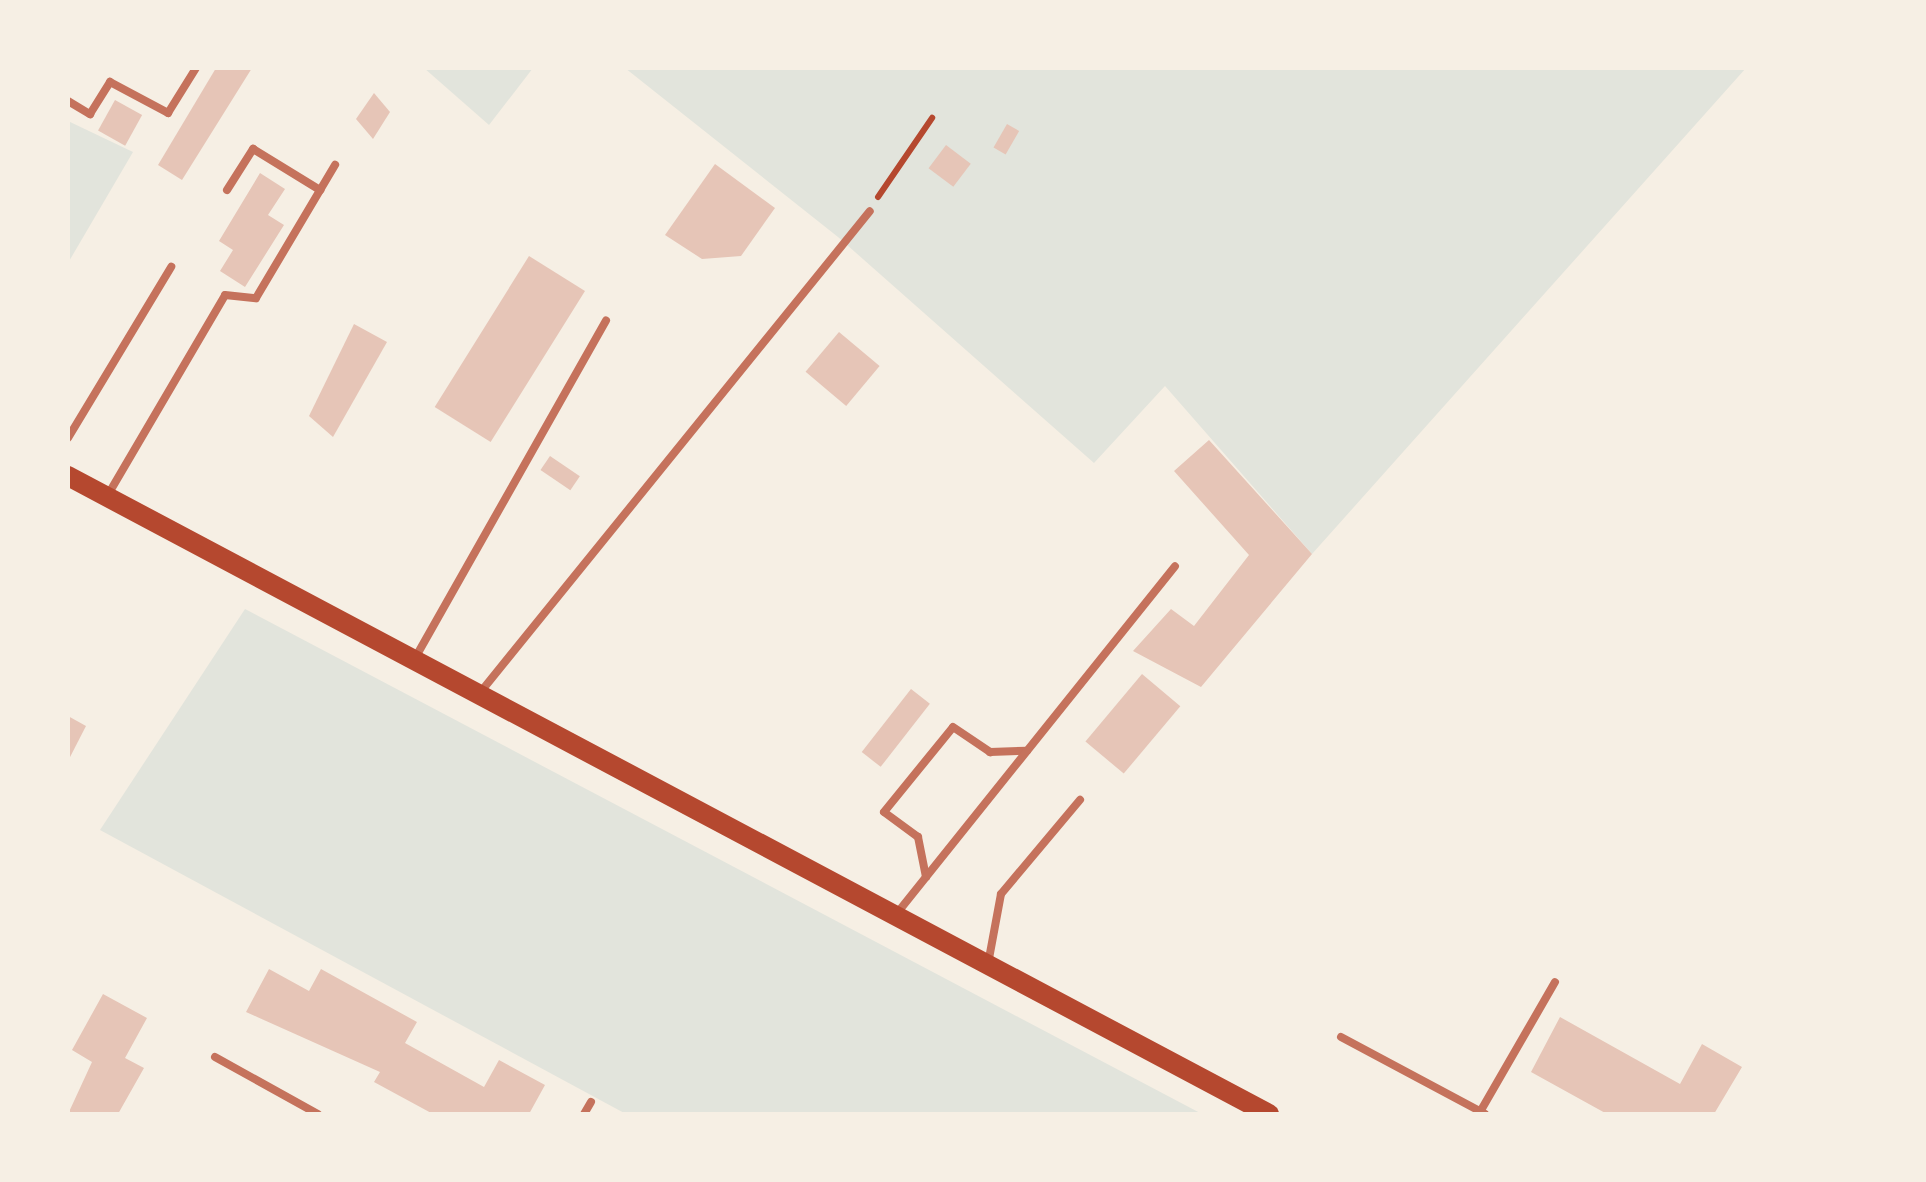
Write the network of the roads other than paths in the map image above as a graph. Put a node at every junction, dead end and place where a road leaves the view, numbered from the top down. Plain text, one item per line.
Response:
1 (196, 68) edge
2 (68, 101) edge
3 (335, 164) dead end
4 (227, 190) dead end
5 (320, 190) junction
6 (870, 211) road end
7 (171, 267) dead end
8 (606, 321) dead end
9 (68, 438) edge
10 (68, 476) edge
11 (107, 497) junction
12 (1175, 566) dead end
13 (414, 660) junction
14 (480, 694) junction
15 (1027, 751) junction
16 (1080, 800) dead end
17 (926, 877) junction
18 (895, 916) junction
19 (987, 965) junction
20 (1555, 982) dead end
21 (1341, 1037) dead end
22 (215, 1056) dead end
23 (591, 1102) dead end
24 (1482, 1113) edge
25 (318, 1114) edge
26 (584, 1114) edge
27 (1269, 1114) edge

1 - 2 lane
3 - 5 lane
4 - 5 lane
5 - 11 lane
6 - 14 lane
7 - 9 lane
8 - 13 lane
10 - 11 main road
11 - 13 main road
12 - 15 lane
13 - 14 main road
14 - 18 main road
15 - 17 lane
15 - 17 lane
16 - 19 lane
17 - 18 lane
18 - 19 main road
19 - 27 main road
20 - 24 lane
21 - 24 lane
22 - 25 lane
23 - 26 lane

